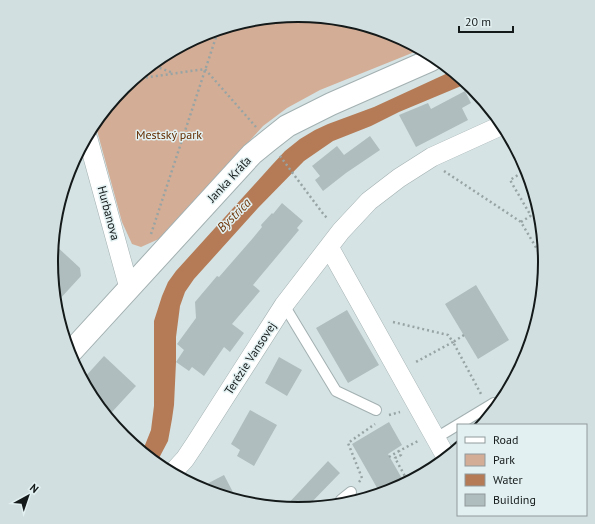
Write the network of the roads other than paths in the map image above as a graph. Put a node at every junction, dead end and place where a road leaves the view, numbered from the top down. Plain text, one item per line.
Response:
1 (429, 61) edge
2 (496, 127) edge
3 (89, 143) edge
4 (329, 247) junction
5 (129, 288) junction
6 (284, 305) junction
7 (74, 349) edge
8 (490, 406) edge
9 (376, 410) road end
10 (430, 438) junction
11 (443, 453) edge
12 (176, 469) edge
13 (351, 492) road end
14 (344, 497) edge

1 - 5 street, Janka Kráľa
2 - 4 street, Terézie Vansovej
3 - 5 street, Hurbanova
4 - 6 street, Terézie Vansovej
4 - 10 street
5 - 7 street, Janka Kráľa
6 - 9 lane
6 - 12 street, Terézie Vansovej
8 - 10 lane
10 - 11 street
13 - 14 lane

